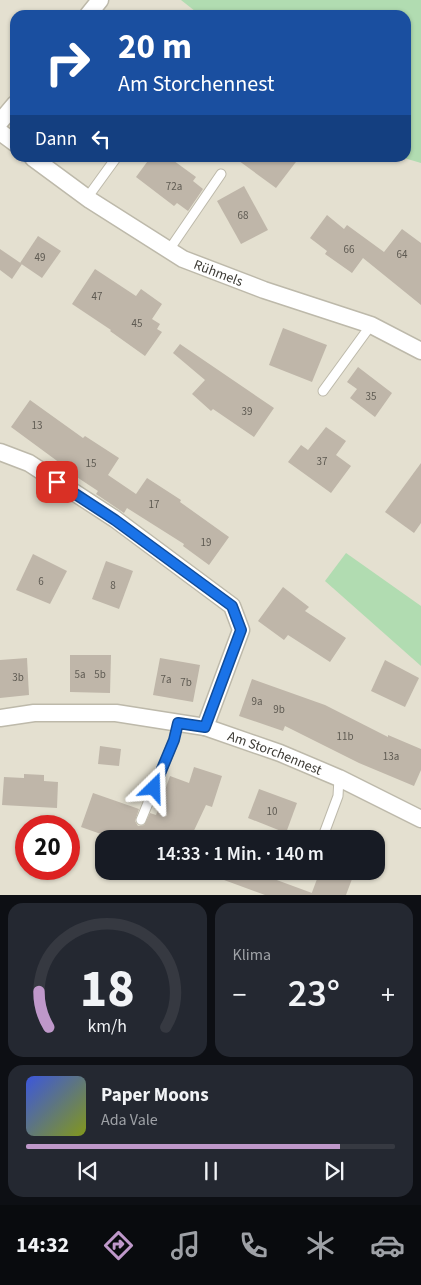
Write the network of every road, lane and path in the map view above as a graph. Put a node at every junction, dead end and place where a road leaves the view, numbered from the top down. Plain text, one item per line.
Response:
1 (100, 0) edge
2 (92, 10) edge
3 (10, 110) edge
4 (0, 122) edge
5 (39, 162) edge
6 (113, 162) edge
7 (221, 174) dead end
8 (87, 198) junction
9 (169, 250) junction
10 (371, 325) junction
11 (421, 352) edge
12 (323, 391) dead end
13 (0, 452) edge
14 (0, 718) edge
15 (178, 723) junction
16 (205, 727) junction
17 (339, 778) junction
18 (421, 819) edge
19 (141, 820) dead end
20 (325, 830) edge

1 - 2 street
3 - 4 street
5 - 8 street, Rühmels
6 - 8 lane
7 - 9 lane
8 - 9 street, Rühmels
9 - 10 street, Rühmels
10 - 11 street, Rühmels
10 - 12 lane
13 - 16 street
14 - 15 street, Am Storchennest
15 - 16 street, Am Storchennest
15 - 19 lane
16 - 17 street, Am Storchennest
17 - 18 street, Am Storchennest
17 - 20 lane

